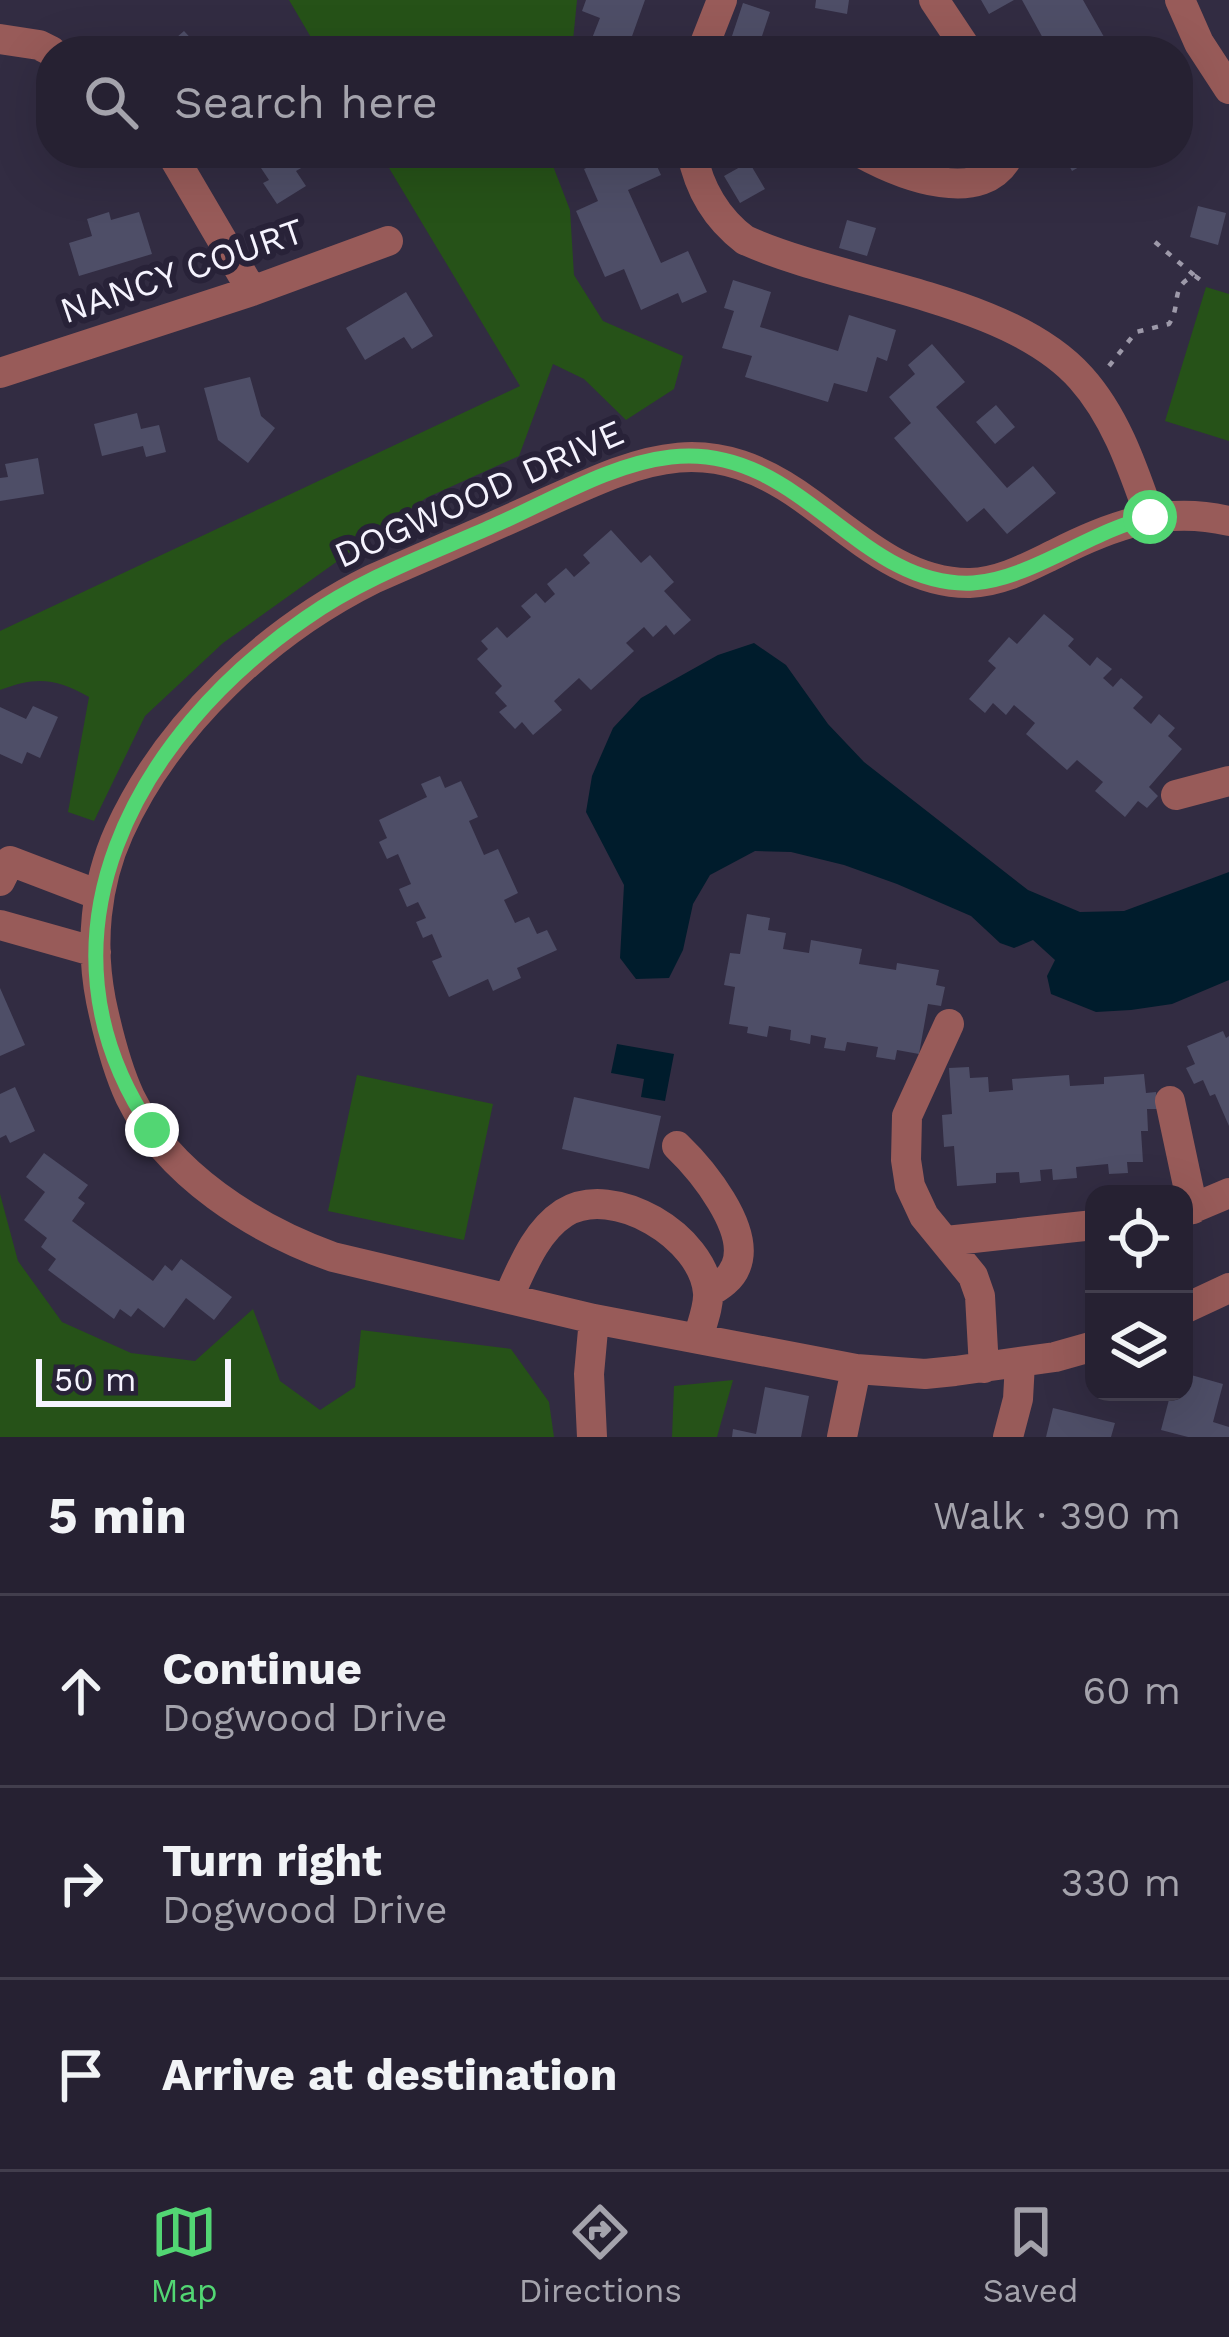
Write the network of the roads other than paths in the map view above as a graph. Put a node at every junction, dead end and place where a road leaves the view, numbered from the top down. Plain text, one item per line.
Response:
1 (722, 0) edge
2 (934, 0) edge
3 (1180, 0) edge
4 (1, 32) edge
5 (709, 36) edge
6 (958, 36) edge
7 (36, 45) edge
8 (1229, 88) edge
9 (180, 168) edge
10 (697, 168) edge
11 (899, 168) edge
12 (1001, 168) edge
13 (388, 241) dead end
14 (252, 291) junction
15 (0, 374) edge
16 (1150, 517) junction
17 (1229, 521) edge
18 (1229, 781) edge
19 (1176, 795) dead end
20 (0, 881) edge
21 (99, 895) junction
22 (0, 925) edge
23 (95, 952) junction
24 (949, 1024) dead end
25 (1170, 1102) dead end
26 (677, 1146) dead end
27 (1184, 1185) edge
28 (1229, 1193) edge
29 (1193, 1208) edge
30 (1085, 1226) edge
31 (946, 1240) junction
32 (1229, 1288) edge
33 (708, 1293) junction
34 (508, 1298) junction
35 (1193, 1305) edge
36 (594, 1318) junction
37 (698, 1339) junction
38 (1085, 1348) edge
39 (1020, 1363) junction
40 (984, 1368) junction
41 (856, 1369) junction
42 (592, 1437) edge
43 (842, 1437) edge
44 (1009, 1437) edge

1 - 5 street
2 - 6 street
3 - 8 street
4 - 7 street
9 - 14 street
10 - 16 street
11 - 12 street
13 - 14 street, NANCY COURT
14 - 15 street, NANCY COURT
16 - 17 street, DOGWOOD DRIVE
16 - 21 street, DOGWOOD DRIVE
18 - 19 street
20 - 21 street
21 - 23 street, DOGWOOD DRIVE
22 - 23 street
23 - 34 street, DOGWOOD DRIVE
24 - 31 street
25 - 27 street
26 - 33 street
28 - 29 street
30 - 31 street
31 - 40 street
32 - 35 street
33 - 34 street
33 - 37 street
34 - 36 street, DOGWOOD DRIVE
36 - 37 street, DOGWOOD DRIVE
36 - 42 street
37 - 41 street, DOGWOOD DRIVE
38 - 39 street, DOGWOOD DRIVE
39 - 40 street, DOGWOOD DRIVE
39 - 44 street
40 - 41 street, DOGWOOD DRIVE
41 - 43 street

